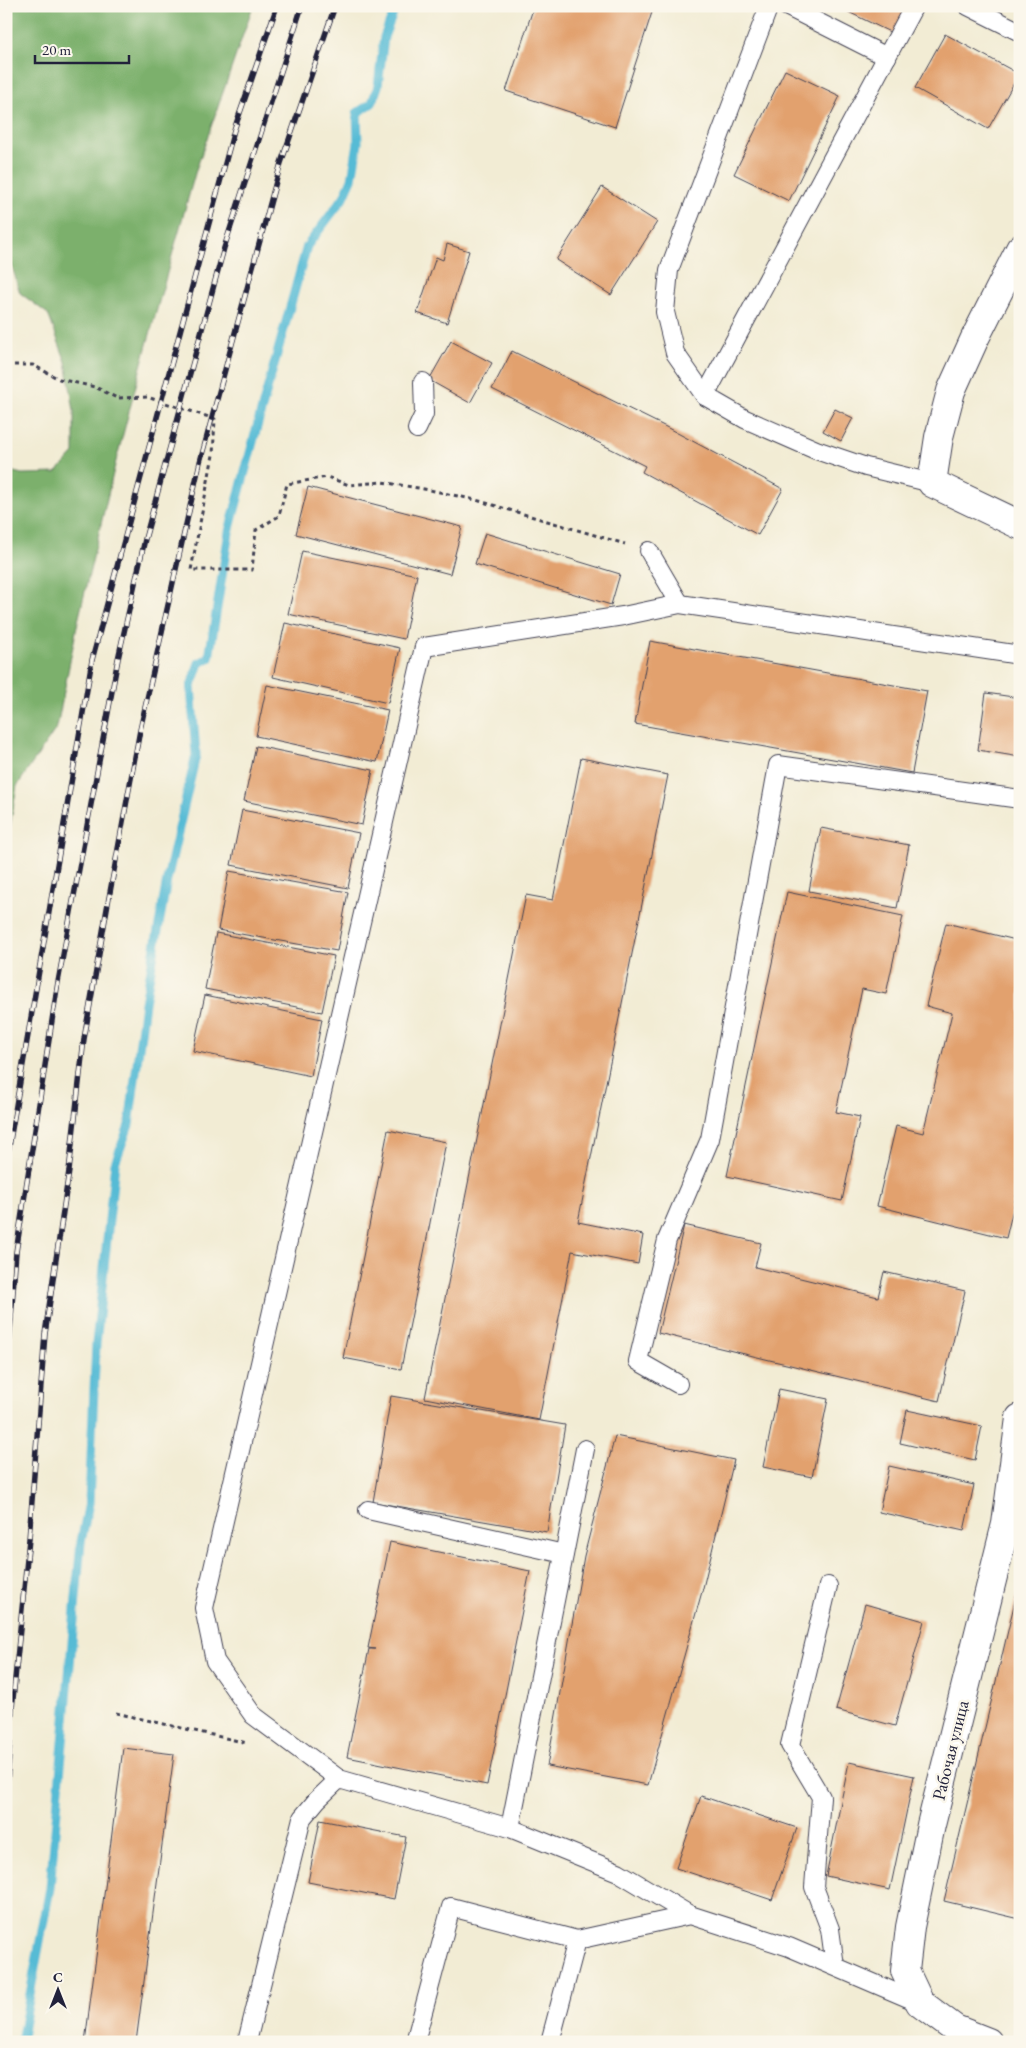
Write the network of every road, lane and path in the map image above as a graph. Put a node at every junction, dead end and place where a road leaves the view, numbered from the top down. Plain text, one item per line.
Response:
1 (769, 6) edge
2 (786, 6) edge
3 (914, 6) edge
4 (968, 6) edge
5 (1020, 32) edge
6 (887, 56) junction
7 (1020, 249) edge
8 (6, 365) edge
9 (424, 382) dead end
10 (705, 396) junction
11 (417, 429) dead end
12 (932, 482) junction
13 (1020, 525) edge
14 (648, 551) joint
15 (680, 604) junction
16 (1020, 654) edge
17 (1020, 800) edge
18 (678, 1384) dead end
19 (1020, 1418) edge
20 (585, 1449) dead end
21 (368, 1510) dead end
22 (564, 1554) junction
23 (828, 1586) dead end
24 (116, 1713) dead end
25 (248, 1743) dead end
26 (339, 1779) junction
27 (510, 1828) junction
28 (690, 1915) junction
29 (577, 1940) junction
30 (835, 1966) junction
31 (920, 2003) junction
32 (247, 2042) edge
33 (415, 2042) edge
34 (550, 2042) edge
35 (988, 2042) edge

1 - 10 lane
2 - 6 lane
3 - 6 lane
4 - 5 lane
6 - 10 lane
7 - 12 street
8 - 14 path
9 - 11 lane
10 - 12 lane
12 - 13 street
14 - 15 lane
15 - 16 lane
15 - 26 lane
17 - 18 lane
19 - 31 street, Рабочая улица
20 - 22 lane
21 - 22 lane
22 - 27 lane
23 - 30 lane
24 - 25 path
26 - 27 lane
26 - 32 lane
27 - 28 lane
28 - 29 lane
28 - 30 lane
29 - 33 lane
29 - 34 lane
30 - 31 lane
31 - 35 street, Рабочая улица

